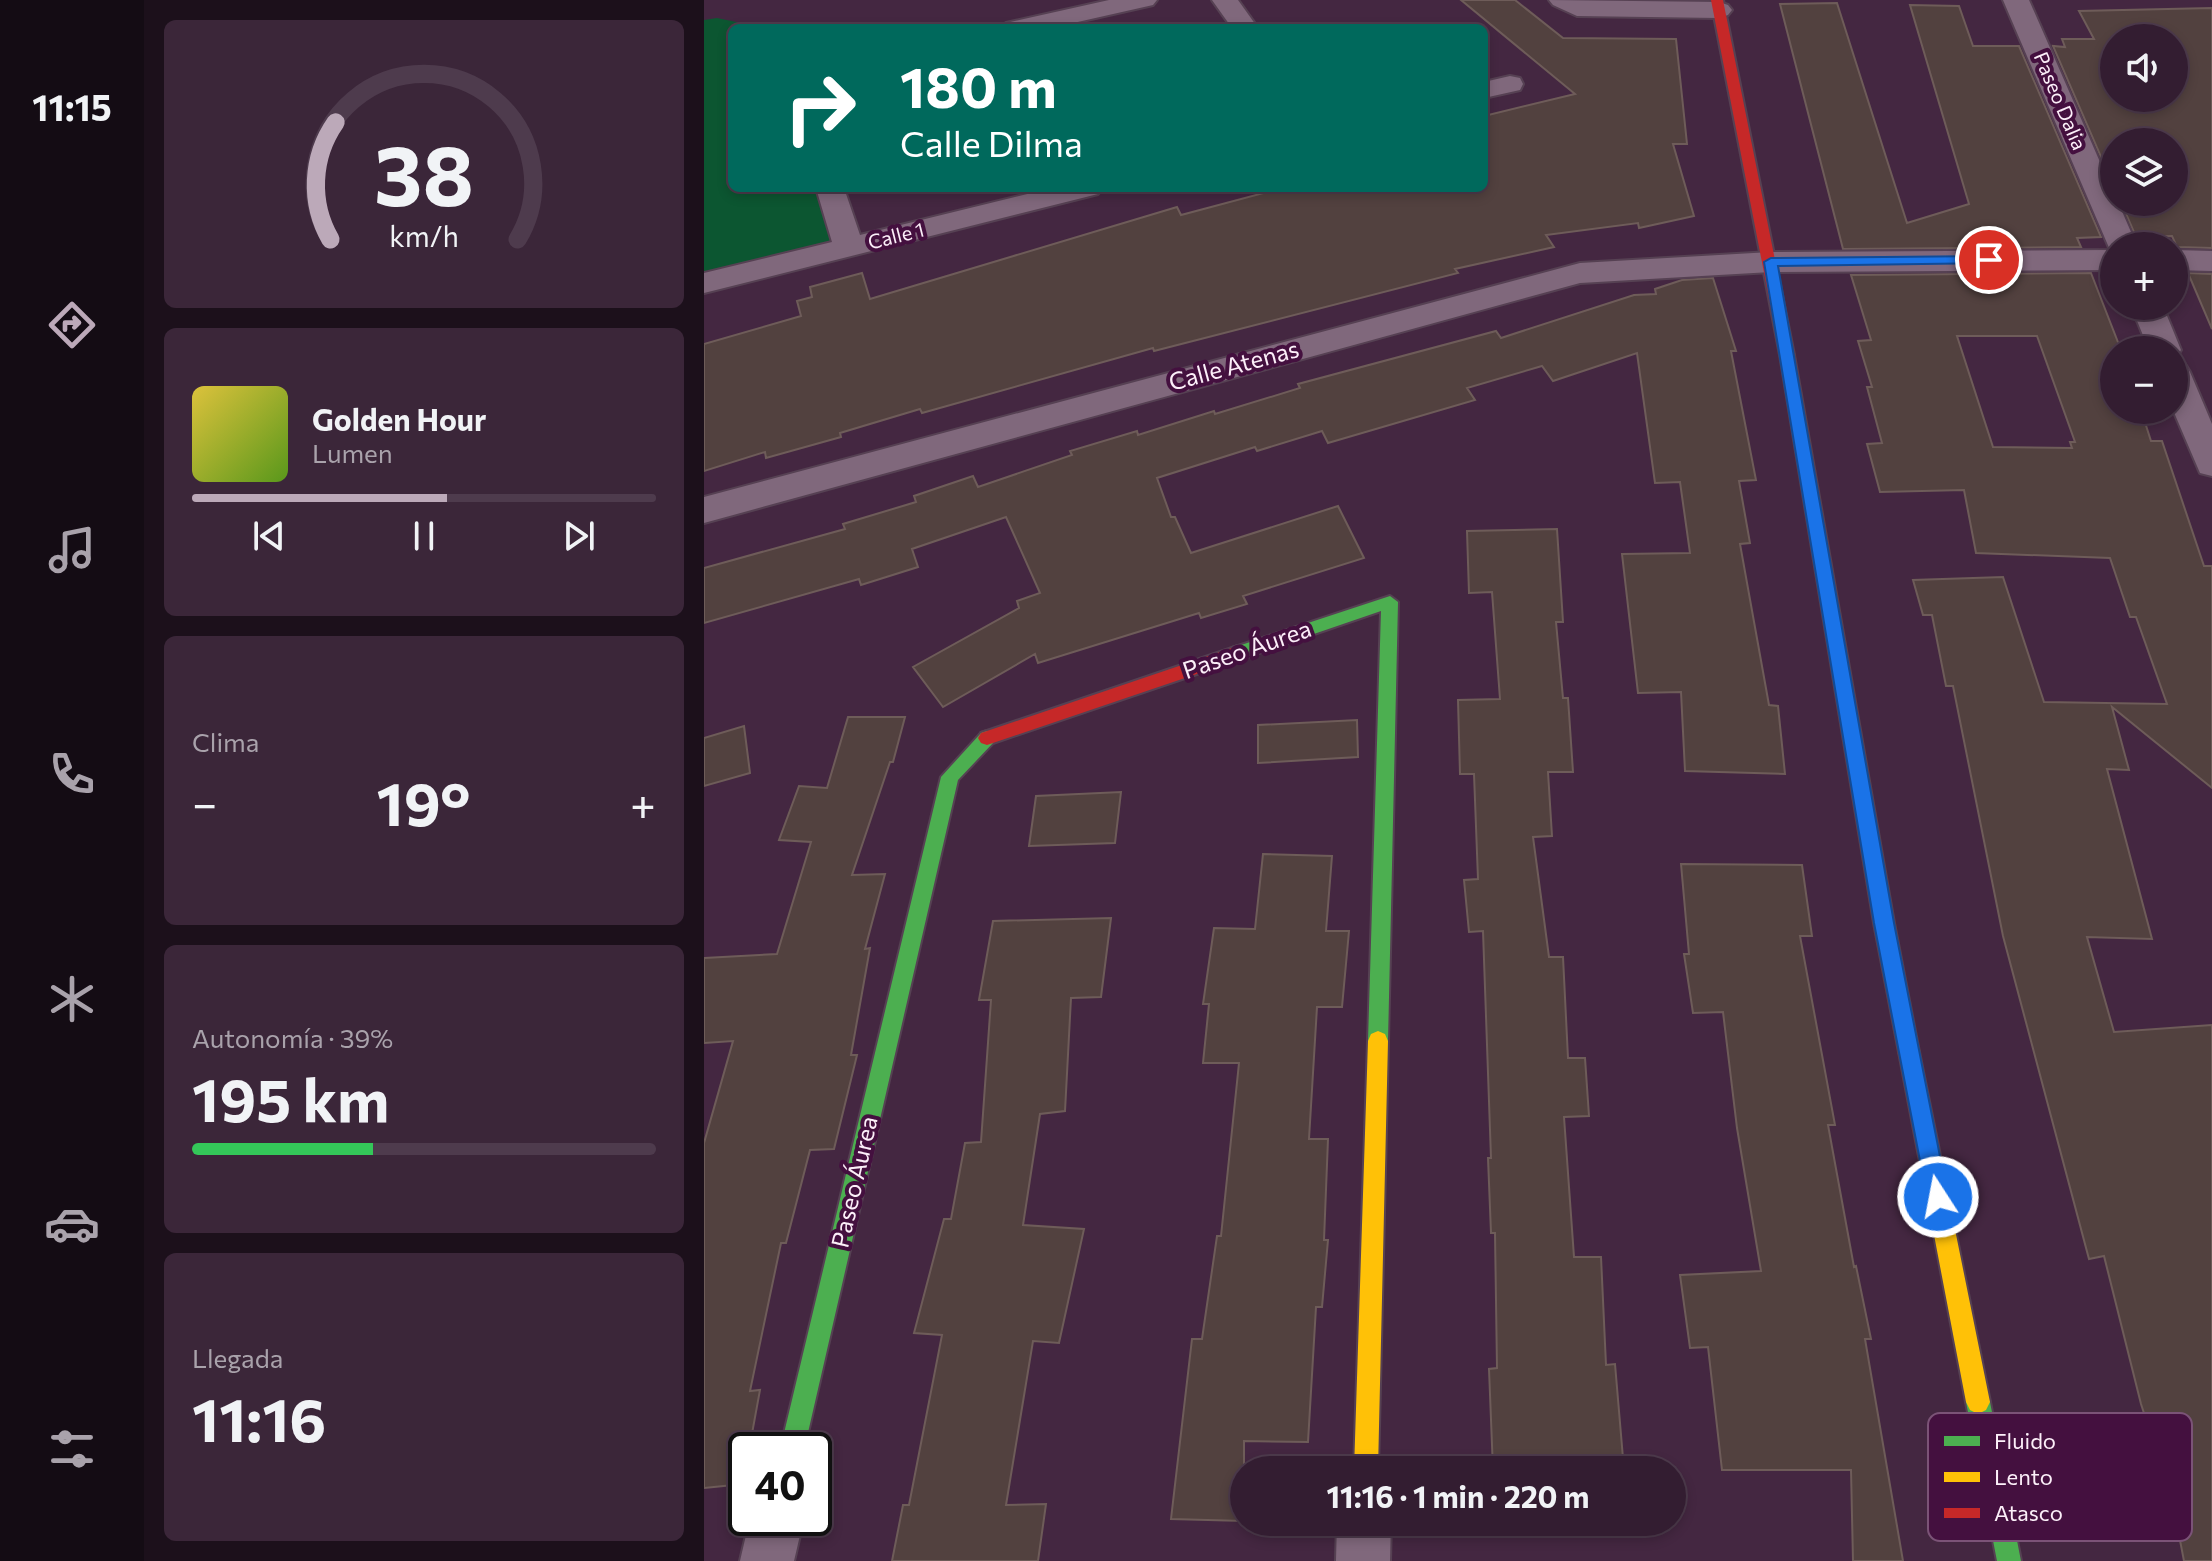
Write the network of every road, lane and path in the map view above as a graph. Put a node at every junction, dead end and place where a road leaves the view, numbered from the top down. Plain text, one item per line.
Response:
1 (1144, 0) edge
2 (1225, 0) edge
3 (1562, 0) edge
4 (2016, 0) edge
5 (1718, 5) edge
6 (1033, 24) edge
7 (1242, 24) edge
8 (831, 192) edge
9 (1072, 192) edge
10 (2116, 232) edge
11 (849, 247) junction
12 (2100, 260) edge
13 (2188, 260) edge
14 (2212, 261) edge
15 (1771, 262) junction
16 (704, 283) edge
17 (2188, 406) edge
18 (2212, 464) edge
19 (704, 510) edge
20 (1980, 1413) edge
21 (796, 1432) edge
22 (1366, 1456) edge
23 (773, 1536) edge
24 (1364, 1536) edge
25 (2005, 1541) edge
26 (767, 1561) edge
27 (1363, 1561) edge
28 (2009, 1561) edge

1 - 6 street
2 - 7 street
3 - 5 street
4 - 10 street, Paseo Dalia
5 - 15 street
8 - 11 street
9 - 11 street, Calle 1
11 - 16 street, Calle 1
12 - 15 street, Calle Atenas
13 - 14 street
15 - 19 street, Calle Atenas
15 - 20 street
17 - 18 street
21 - 22 street, Paseo Áurea
23 - 26 street
24 - 27 street
25 - 28 street

